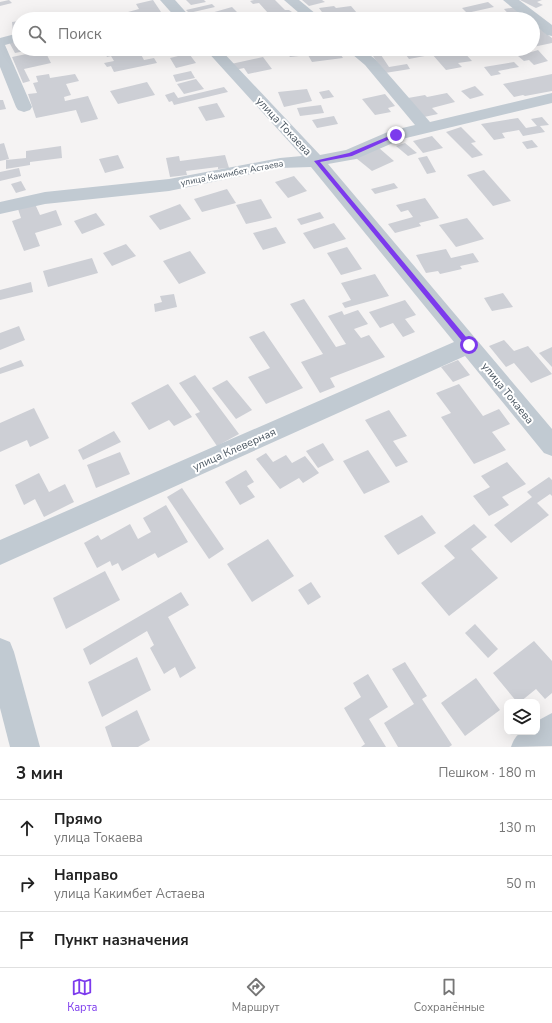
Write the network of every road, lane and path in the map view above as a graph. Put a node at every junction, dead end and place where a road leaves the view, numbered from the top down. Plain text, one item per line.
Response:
1 (167, 0) edge
2 (291, 0) edge
3 (510, 0) edge
4 (178, 12) edge
5 (306, 12) edge
6 (524, 12) edge
7 (12, 39) edge
8 (0, 42) edge
9 (0, 48) edge
10 (218, 56) edge
11 (362, 56) edge
12 (552, 98) edge
13 (24, 107) dead end
14 (426, 128) junction
15 (316, 161) junction
16 (0, 208) edge
17 (469, 345) junction
18 (552, 446) edge
19 (0, 553) edge
20 (0, 652) edge
21 (552, 728) edge
22 (25, 747) edge
23 (526, 747) edge

1 - 4 street
2 - 5 street
3 - 6 street
7 - 8 street
9 - 13 street
10 - 15 street, улица Токаева
11 - 14 street
12 - 14 street, улица Какимбет Астаева
14 - 15 street, улица Какимбет Астаева
15 - 16 street, улица Какимбет Астаева
15 - 17 street, улица Токаева
17 - 18 street, улица Токаева
17 - 19 street, улица Клеверная
20 - 22 street
21 - 23 street

